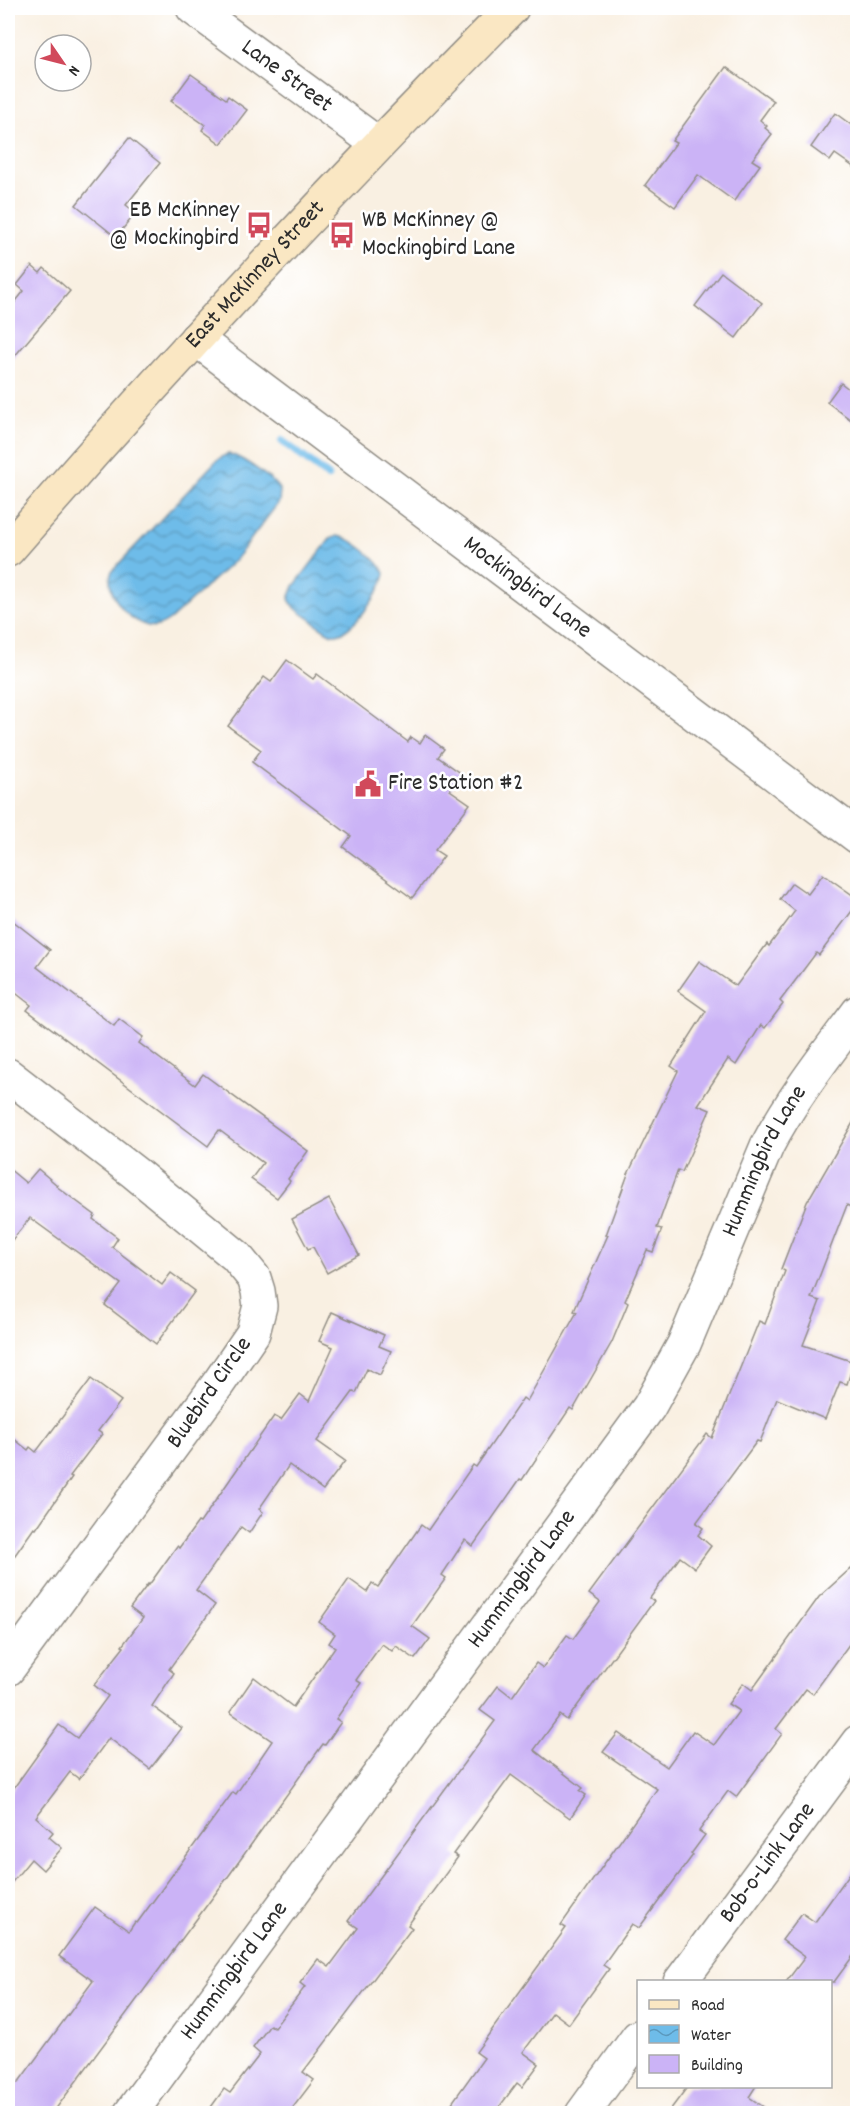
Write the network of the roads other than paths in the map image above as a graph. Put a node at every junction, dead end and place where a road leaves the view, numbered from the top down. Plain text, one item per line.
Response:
1 (193, 8) edge
2 (512, 8) edge
3 (378, 144) junction
4 (196, 339) junction
5 (8, 550) edge
6 (858, 837) edge
7 (858, 1012) edge
8 (8, 1075) edge
9 (8, 1669) edge
10 (858, 1742) edge
11 (681, 1980) edge
12 (637, 2040) edge
13 (129, 2114) edge
14 (582, 2114) edge

1 - 3 street, Lane Street
2 - 3 main road, East McKinney Street
3 - 4 main road, East McKinney Street
4 - 5 main road, East McKinney Street
4 - 6 street, Mockingbird Lane
7 - 13 street, Hummingbird Lane
8 - 9 street, Bluebird Circle
10 - 11 street, Bob-o-Link Lane
12 - 14 street

